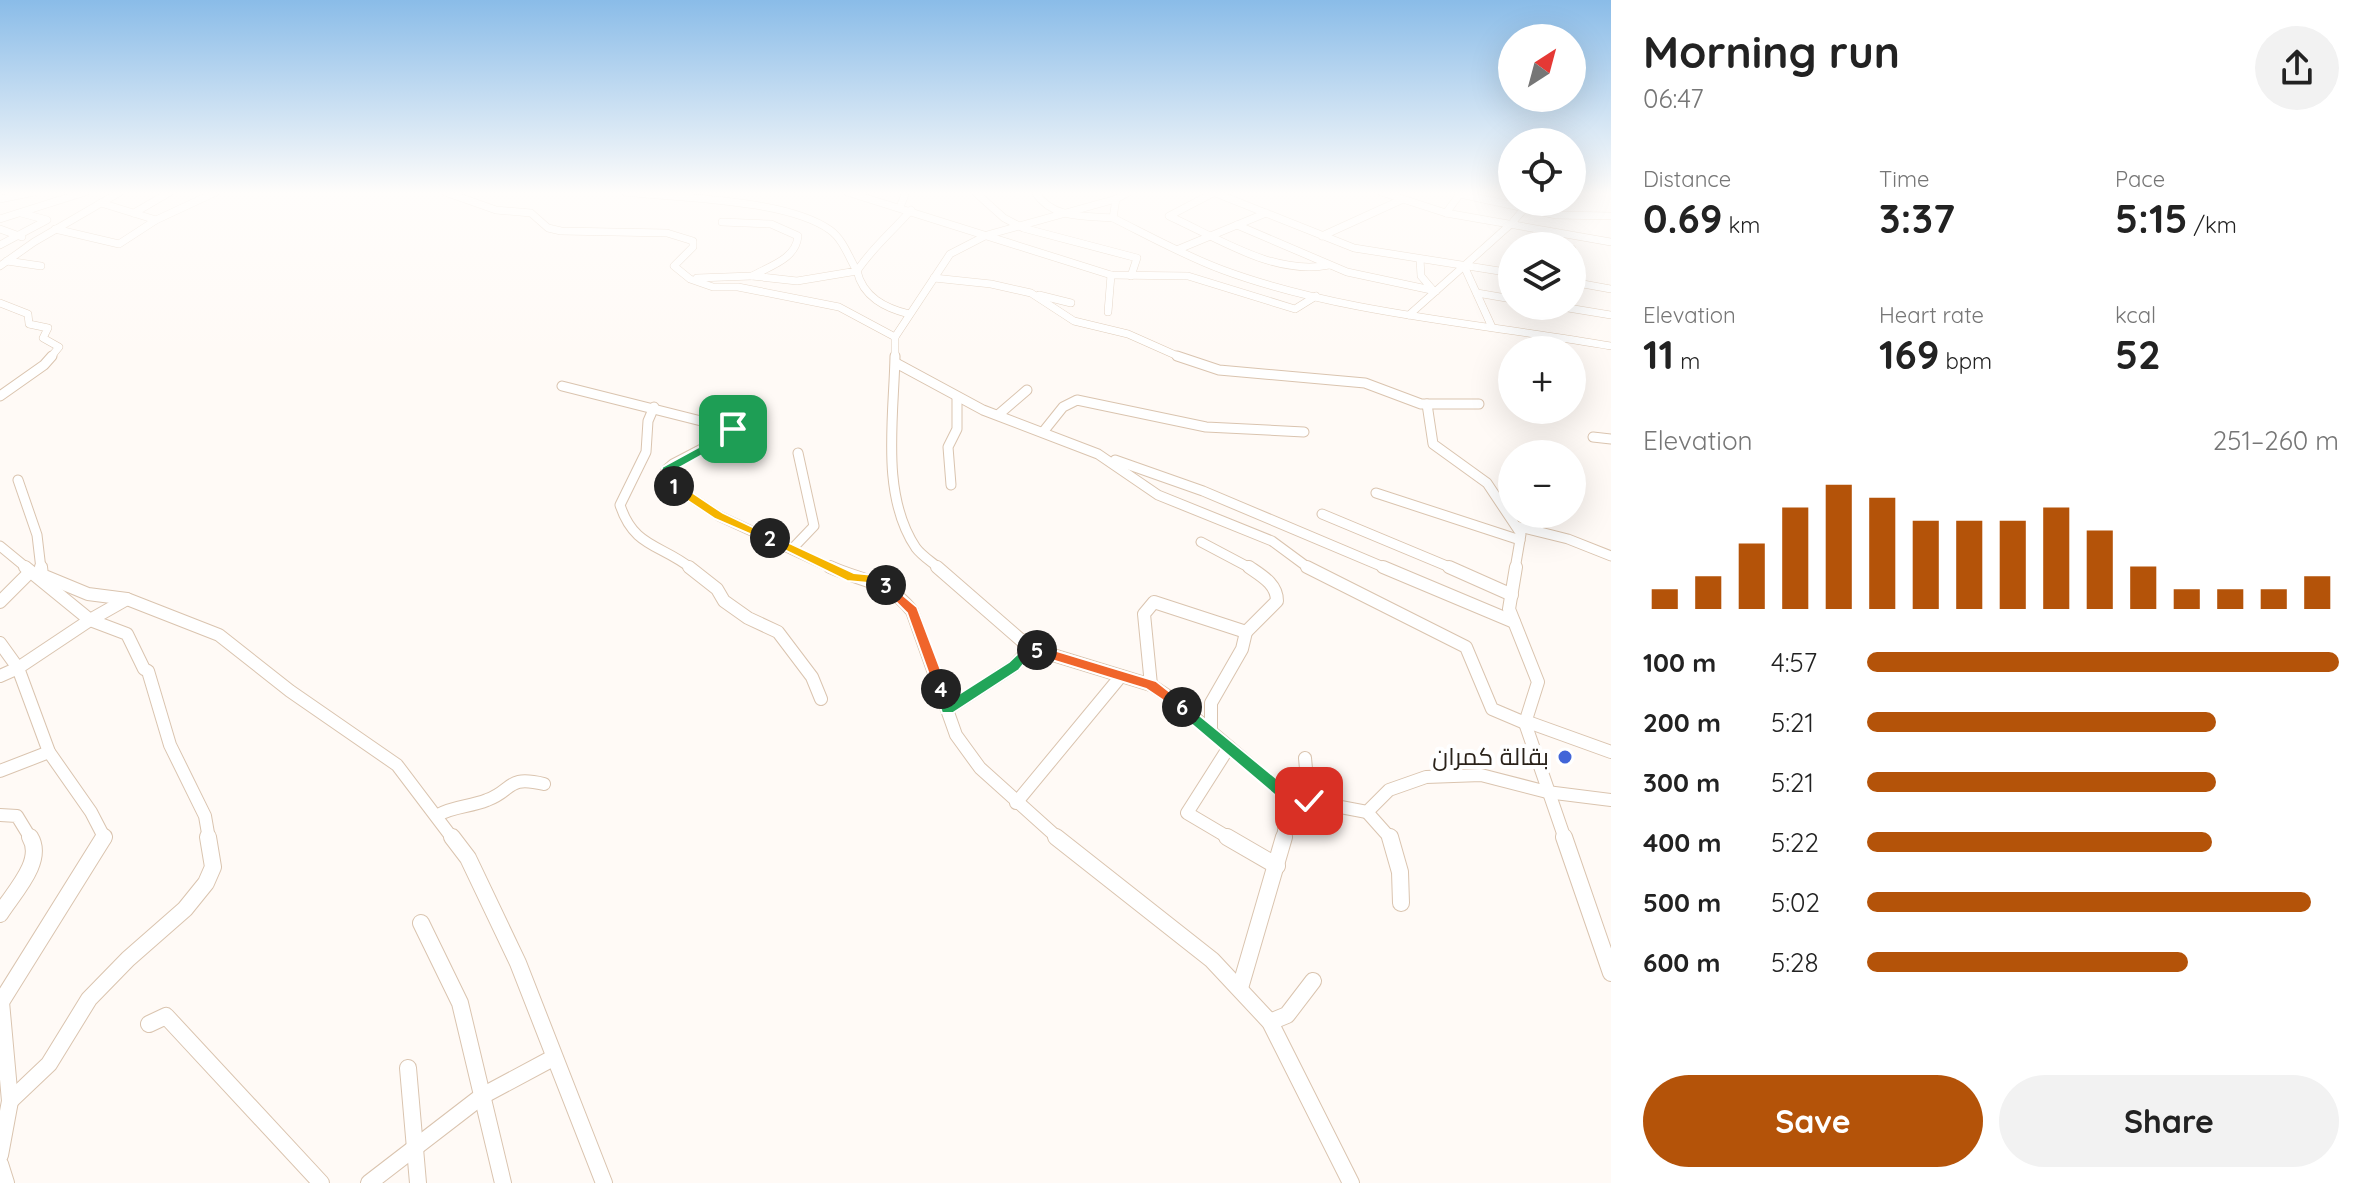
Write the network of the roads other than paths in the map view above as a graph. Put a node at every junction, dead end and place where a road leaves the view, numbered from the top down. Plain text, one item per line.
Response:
1 (26, 247) edge
2 (693, 247) edge
3 (797, 247) edge
4 (842, 247) edge
5 (877, 247) edge
6 (963, 247) edge
7 (1025, 247) edge
8 (1098, 247) edge
9 (1175, 247) edge
10 (1183, 247) edge
11 (1240, 247) edge
12 (1288, 247) edge
13 (1352, 247) edge
14 (1485, 247) edge
15 (1179, 249) junction
16 (1420, 259) junction
17 (4, 261) edge
18 (1329, 265) junction
19 (41, 266) dead end
20 (1464, 266) junction
21 (857, 271) junction
22 (1498, 271) edge
23 (1111, 275) junction
24 (752, 276) junction
25 (1131, 276) junction
26 (934, 278) junction
27 (690, 279) junction
28 (1586, 285) edge
29 (1611, 289) edge
30 (1436, 291) junction
31 (1031, 293) junction
32 (1477, 293) junction
33 (1316, 296) junction
34 (1498, 297) edge
35 (0, 303) edge
36 (1071, 303) dead end
37 (1586, 311) edge
38 (1108, 312) dead end
39 (909, 314) junction
40 (1409, 315) junction
41 (1611, 315) edge
42 (1491, 325) junction
43 (1556, 336) edge
44 (895, 337) junction
45 (1586, 341) edge
46 (1611, 346) edge
47 (896, 363) junction
48 (562, 386) dead end
49 (1027, 390) dead end
50 (0, 396) edge
51 (957, 397) junction
52 (1427, 404) junction
53 (1479, 404) dead end
54 (654, 407) junction
55 (998, 415) junction
56 (1043, 432) junction
57 (1304, 432) dead end
58 (1593, 437) dead end
59 (1611, 439) edge
60 (798, 453) dead end
61 (1098, 454) junction
62 (18, 480) dead end
63 (951, 485) dead end
64 (1376, 493) dead end
65 (1498, 499) edge
66 (1322, 514) dead end
67 (1517, 528) edge
68 (1524, 528) edge
69 (1520, 540) junction
70 (1201, 542) dead end
71 (0, 546) edge
72 (793, 548) junction
73 (1611, 556) edge
74 (30, 572) junction
75 (1512, 595) junction
76 (127, 599) junction
77 (0, 602) edge
78 (90, 620) junction
79 (1514, 622) junction
80 (1246, 632) junction
81 (0, 643) edge
82 (1030, 648) junction
83 (18, 668) junction
84 (0, 676) edge
85 (1121, 676) junction
86 (1151, 685) junction
87 (821, 699) dead end
88 (948, 709) junction
89 (1525, 722) junction
90 (1211, 731) junction
91 (1229, 747) junction
92 (49, 752) junction
93 (1611, 752) edge
94 (1305, 758) dead end
95 (0, 771) edge
96 (544, 784) dead end
97 (1547, 792) junction
98 (1288, 797) junction
99 (1611, 800) edge
100 (1309, 801) junction
101 (1016, 803) junction
102 (1367, 812) junction
103 (0, 815) edge
104 (438, 815) junction
105 (1277, 866) junction
106 (1401, 903) dead end
107 (0, 914) edge
108 (421, 923) dead end
109 (1606, 938) edge
110 (1611, 973) edge
111 (1313, 981) dead end
112 (1240, 988) junction
113 (1270, 1022) junction
114 (149, 1024) dead end
115 (553, 1058) junction
116 (408, 1068) dead end
117 (482, 1096) junction
118 (10, 1101) junction
119 (413, 1152) junction
120 (0, 1155) edge
121 (0, 1164) edge
122 (6, 1183) edge
123 (321, 1183) edge
124 (369, 1183) edge
125 (418, 1183) edge
126 (503, 1183) edge
127 (604, 1183) edge
128 (1351, 1183) edge

1 - 17 street
2 - 27 street
3 - 24 street
4 - 21 street
5 - 21 street
6 - 26 street
7 - 23 street
8 - 25 street
9 - 15 street
10 - 15 street
11 - 18 street
12 - 18 street
13 - 16 street
14 - 20 street
15 - 33 street
16 - 20 street
16 - 30 street
17 - 19 street
18 - 30 street
20 - 22 street
20 - 30 street
20 - 32 street
21 - 24 street
21 - 39 street
23 - 25 street
23 - 38 street
24 - 27 street
25 - 33 street
26 - 31 street
26 - 39 street
27 - 44 street
28 - 29 street
30 - 40 street
31 - 36 street
31 - 52 street
32 - 34 street
32 - 42 street
33 - 40 street
35 - 50 street
37 - 41 street
39 - 44 street
40 - 42 street
42 - 43 street
44 - 47 street
45 - 46 street
47 - 51 street
47 - 82 street
48 - 54 street
49 - 55 street
51 - 55 street
51 - 63 street
52 - 53 street
52 - 65 street
54 - 72 street
54 - 87 street
55 - 56 street
56 - 57 street
56 - 61 street
58 - 59 street
60 - 72 street
61 - 79 street
61 - 89 street
62 - 76 street
64 - 69 street
66 - 75 street
67 - 69 street
68 - 73 street
69 - 75 street
70 - 80 street
71 - 74 street
72 - 88 street
74 - 77 street
74 - 78 street
75 - 79 street
76 - 78 street
76 - 104 street
78 - 83 street
78 - 118 street
79 - 89 street
80 - 86 street
80 - 90 street
81 - 83 street
82 - 85 street
82 - 88 street
83 - 84 street
83 - 92 street
85 - 86 street
85 - 101 street
86 - 90 street
88 - 101 street
89 - 93 street
89 - 97 street
90 - 91 street
91 - 98 street
91 - 105 street
92 - 95 street
92 - 118 street
94 - 100 street
96 - 104 street
97 - 99 street
97 - 102 street
97 - 109 street
98 - 100 street
98 - 105 street
100 - 102 street
101 - 112 street
102 - 106 street
103 - 107 street
104 - 115 street
105 - 112 street
108 - 117 street
109 - 110 street
111 - 113 street
112 - 113 street
113 - 128 street
114 - 123 street
115 - 117 street
115 - 127 street
116 - 119 street
117 - 119 street
117 - 126 street
118 - 120 street
119 - 124 street
119 - 125 street
121 - 122 street

